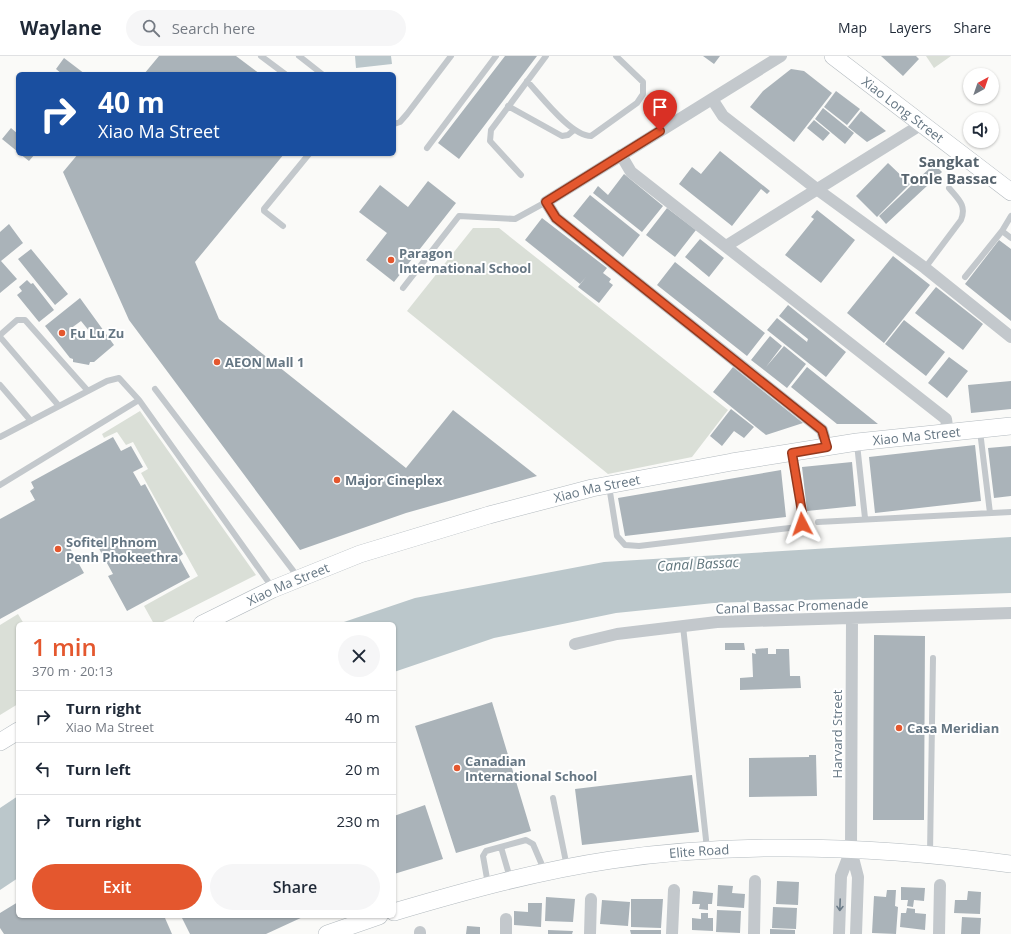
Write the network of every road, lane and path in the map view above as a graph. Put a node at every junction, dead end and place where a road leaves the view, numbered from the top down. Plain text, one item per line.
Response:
1 (261, 56) edge
2 (299, 56) edge
3 (451, 56) edge
4 (496, 56) edge
5 (546, 56) edge
6 (616, 56) edge
7 (781, 56) edge
8 (833, 56) edge
9 (282, 72) edge
10 (319, 72) edge
11 (527, 81) junction
12 (712, 99) junction
13 (508, 106) junction
14 (396, 123) edge
15 (922, 124) junction
16 (574, 130) junction
17 (427, 148) dead end
18 (621, 155) junction
19 (306, 156) edge
20 (521, 175) dead end
21 (949, 188) dead end
22 (818, 190) junction
23 (1011, 192) edge
24 (546, 202) junction
25 (1011, 216) edge
26 (283, 226) dead end
27 (1002, 231) junction
28 (1011, 238) edge
29 (726, 246) junction
30 (925, 268) junction
31 (965, 277) dead end
32 (403, 288) dead end
33 (0, 336) edge
34 (1011, 337) edge
35 (0, 385) edge
36 (155, 389) dead end
37 (88, 391) junction
38 (139, 400) junction
39 (59, 406) junction
40 (31, 421) junction
41 (1011, 426) edge
42 (980, 430) junction
43 (948, 434) junction
44 (0, 437) edge
45 (857, 442) junction
46 (827, 447) junction
47 (792, 453) junction
48 (0, 485) edge
49 (608, 485) junction
50 (1011, 512) edge
51 (990, 513) junction
52 (865, 518) junction
53 (818, 522) dead end
54 (298, 578) junction
55 (273, 589) junction
56 (1011, 613) edge
57 (852, 618) junction
58 (206, 622) edge
59 (683, 626) junction
60 (575, 644) dead end
61 (934, 658) dead end
62 (16, 732) edge
63 (0, 742) edge
64 (553, 798) dead end
65 (501, 847) junction
66 (851, 850) junction
67 (707, 851) junction
68 (930, 855) junction
69 (1011, 864) edge
70 (568, 868) junction
71 (546, 872) junction
72 (510, 880) junction
73 (755, 881) dead end
74 (940, 885) dead end
75 (488, 886) junction
76 (674, 890) dead end
77 (591, 899) dead end
78 (396, 911) edge
79 (370, 918) edge
80 (506, 919) dead end
81 (327, 934) edge
82 (506, 934) edge
83 (590, 934) edge
84 (672, 934) edge
85 (754, 934) edge
86 (839, 934) edge
87 (856, 934) edge
88 (939, 934) edge

1 - 9 lane
2 - 10 lane
3 - 14 lane
4 - 17 lane
5 - 11 lane
6 - 16 lane
7 - 12 street
8 - 15 street, Xiao Long Street
11 - 13 lane
11 - 16 lane
12 - 18 street
12 - 22 street
13 - 16 lane
13 - 20 lane
15 - 22 street
15 - 23 street, Xiao Long Street
18 - 24 street
18 - 29 street
19 - 26 lane
21 - 30 lane
22 - 29 street
22 - 30 street
24 - 32 lane
24 - 46 street
25 - 27 lane
27 - 28 lane
27 - 31 lane
29 - 43 street
30 - 34 street
33 - 37 lane
33 - 39 lane
35 - 40 lane
36 - 54 lane
37 - 38 lane
37 - 39 lane
38 - 48 lane
38 - 55 lane
39 - 40 lane
40 - 44 lane
41 - 42 street, Xiao Ma Street
42 - 43 street, Xiao Ma Street
42 - 51 lane
43 - 45 street, Xiao Ma Street
45 - 46 street, Xiao Ma Street
45 - 52 lane
46 - 47 street, Xiao Ma Street
47 - 49 street, Xiao Ma Street
47 - 49 lane
49 - 54 street, Xiao Ma Street
50 - 51 lane
51 - 52 lane
52 - 53 lane
54 - 55 street, Xiao Ma Street
55 - 58 street, Xiao Ma Street
56 - 57 street, Canal Bassac Promenade
57 - 59 street, Canal Bassac Promenade
57 - 66 street, Harvard Street
59 - 60 street, Canal Bassac Promenade
59 - 67 lane
61 - 68 lane
62 - 63 street
64 - 70 lane
65 - 71 lane
65 - 72 lane
65 - 75 lane
66 - 67 street, Elite Road
66 - 68 street, Elite Road
66 -> 86 street, Harvard Street
66 - 87 street, Harvard Street
67 - 70 street, Elite Road
68 - 69 street, Elite Road
70 - 71 street, Elite Road
71 - 72 street, Elite Road
72 - 75 street, Elite Road
73 - 85 street
74 - 88 street
75 - 78 street, Elite Road
76 - 84 street
77 - 83 street
79 - 81 street
80 - 82 street

